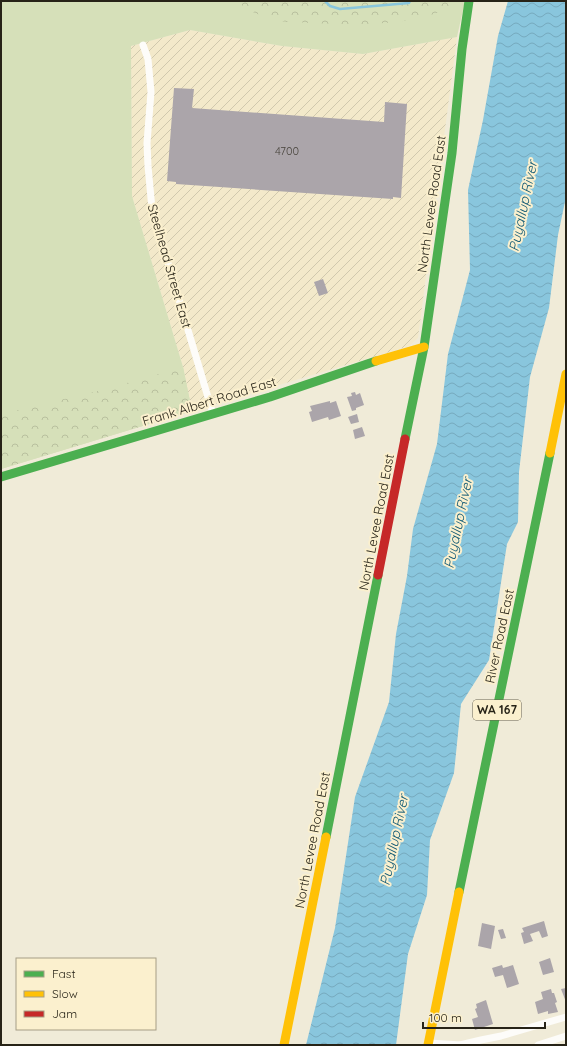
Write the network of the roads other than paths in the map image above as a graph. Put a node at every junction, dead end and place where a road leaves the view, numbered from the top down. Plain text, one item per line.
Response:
1 (469, 1) edge
2 (143, 45) dead end
3 (424, 347) junction
4 (566, 374) edge
5 (213, 414) junction
6 (1, 477) edge
7 (566, 1016) edge
8 (566, 1036) edge
9 (428, 1044) edge
10 (284, 1045) edge
11 (461, 1045) edge
12 (538, 1045) edge

1 - 3 street, North Levee Road East
2 - 5 street, Steelhead Street East
3 - 5 street, Frank Albert Road East
3 - 10 street, North Levee Road East
4 - 9 street, River Road East / WA 167
5 - 6 street, Frank Albert Road East
7 - 11 street
8 - 12 street
9 - 11 street

